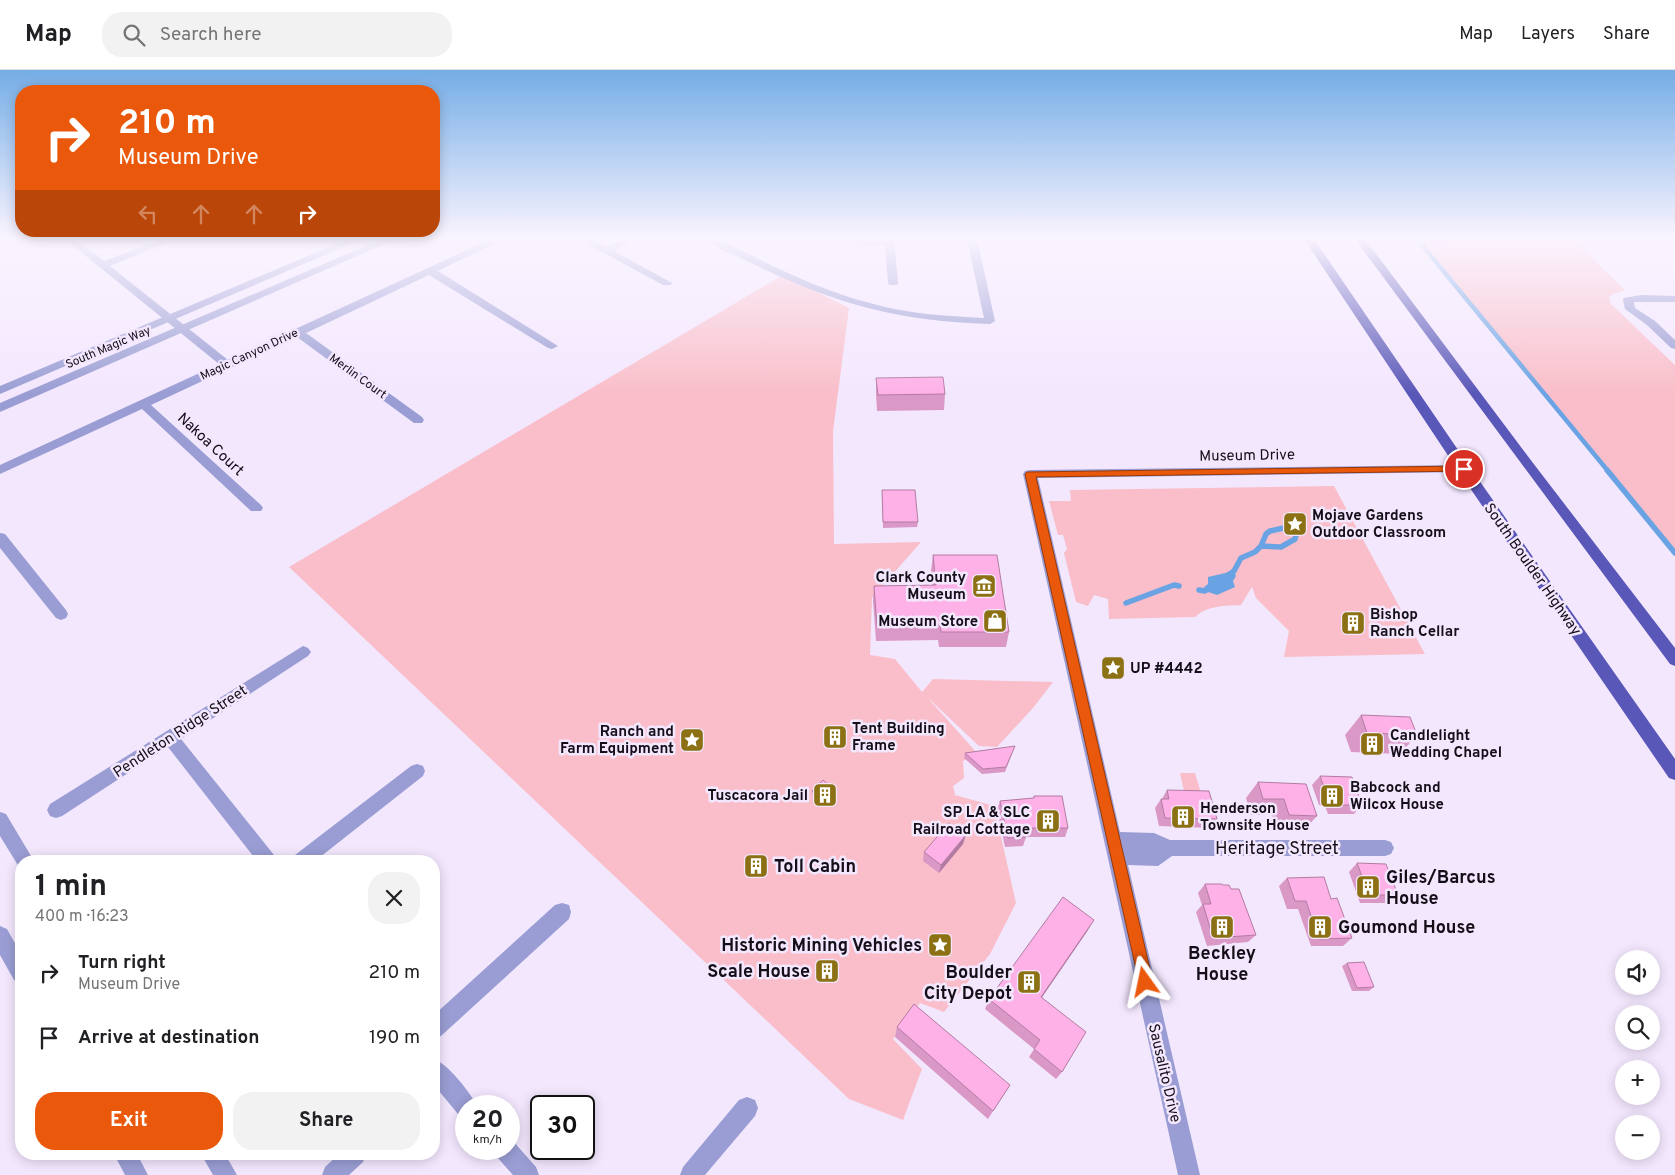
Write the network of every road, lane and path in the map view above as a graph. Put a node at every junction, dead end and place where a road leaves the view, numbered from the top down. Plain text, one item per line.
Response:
1 (134, 291) edge
2 (234, 291) edge
3 (273, 291) edge
4 (388, 291) edge
5 (462, 291) edge
6 (823, 291) edge
7 (983, 291) edge
8 (1344, 291) edge
9 (1398, 291) edge
10 (1675, 299) edge
11 (169, 318) junction
12 (183, 330) junction
13 (298, 332) junction
14 (552, 346) dead end
15 (1675, 346) edge
16 (227, 365) junction
17 (0, 390) edge
18 (143, 404) junction
19 (0, 408) edge
20 (418, 420) dead end
21 (1464, 469) junction
22 (0, 470) edge
23 (1030, 474) joint
24 (256, 508) dead end
25 (0, 538) edge
26 (61, 614) dead end
27 (303, 652) dead end
28 (1675, 660) edge
29 (170, 738) junction
30 (417, 771) dead end
31 (1675, 773) edge
32 (56, 810) dead end
33 (2, 826) edge
34 (1115, 848) junction
35 (1385, 848) dead end
36 (21, 855) edge
37 (263, 855) edge
38 (309, 855) edge
39 (562, 912) dead end
40 (0, 936) edge
41 (15, 962) edge
42 (440, 1024) edge
43 (440, 1078) edge
44 (456, 1095) edge
45 (747, 1108) dead end
46 (128, 1160) edge
47 (216, 1160) edge
48 (349, 1160) edge
49 (515, 1160) edge
50 (137, 1175) edge
51 (226, 1175) edge
52 (333, 1175) edge
53 (528, 1175) edge
54 (691, 1175) edge
55 (1189, 1175) edge

1 - 11 street
2 - 11 street, South Magic Way
3 - 12 street, South Magic Way
4 - 13 street, Magic Canyon Drive
5 - 14 street
6 - 7 street
8 - 21 main road, South Boulder Highway
9 - 28 main road
10 - 15 street
11 - 12 street
11 - 17 street, South Magic Way
12 - 16 street
12 - 19 street, South Magic Way
13 - 16 street, Magic Canyon Drive
13 - 20 street, Merlin Court
16 - 18 street, Magic Canyon Drive
18 - 22 street, Magic Canyon Drive
18 - 24 street, Nakoa Court
21 - 23 street, Museum Drive
21 - 31 main road, South Boulder Highway
23 - 34 street, Sausalito Drive
25 - 26 street
27 - 29 street, Pendleton Ridge Street
29 - 32 street, Pendleton Ridge Street
29 - 37 street
30 - 38 street
33 - 36 street
34 - 35 street, Heritage Street
34 - 55 street, Sausalito Drive
39 - 42 street
40 - 41 street
43 - 44 street
45 - 54 street
46 - 50 street
47 - 51 street
48 - 52 street
49 - 53 street

